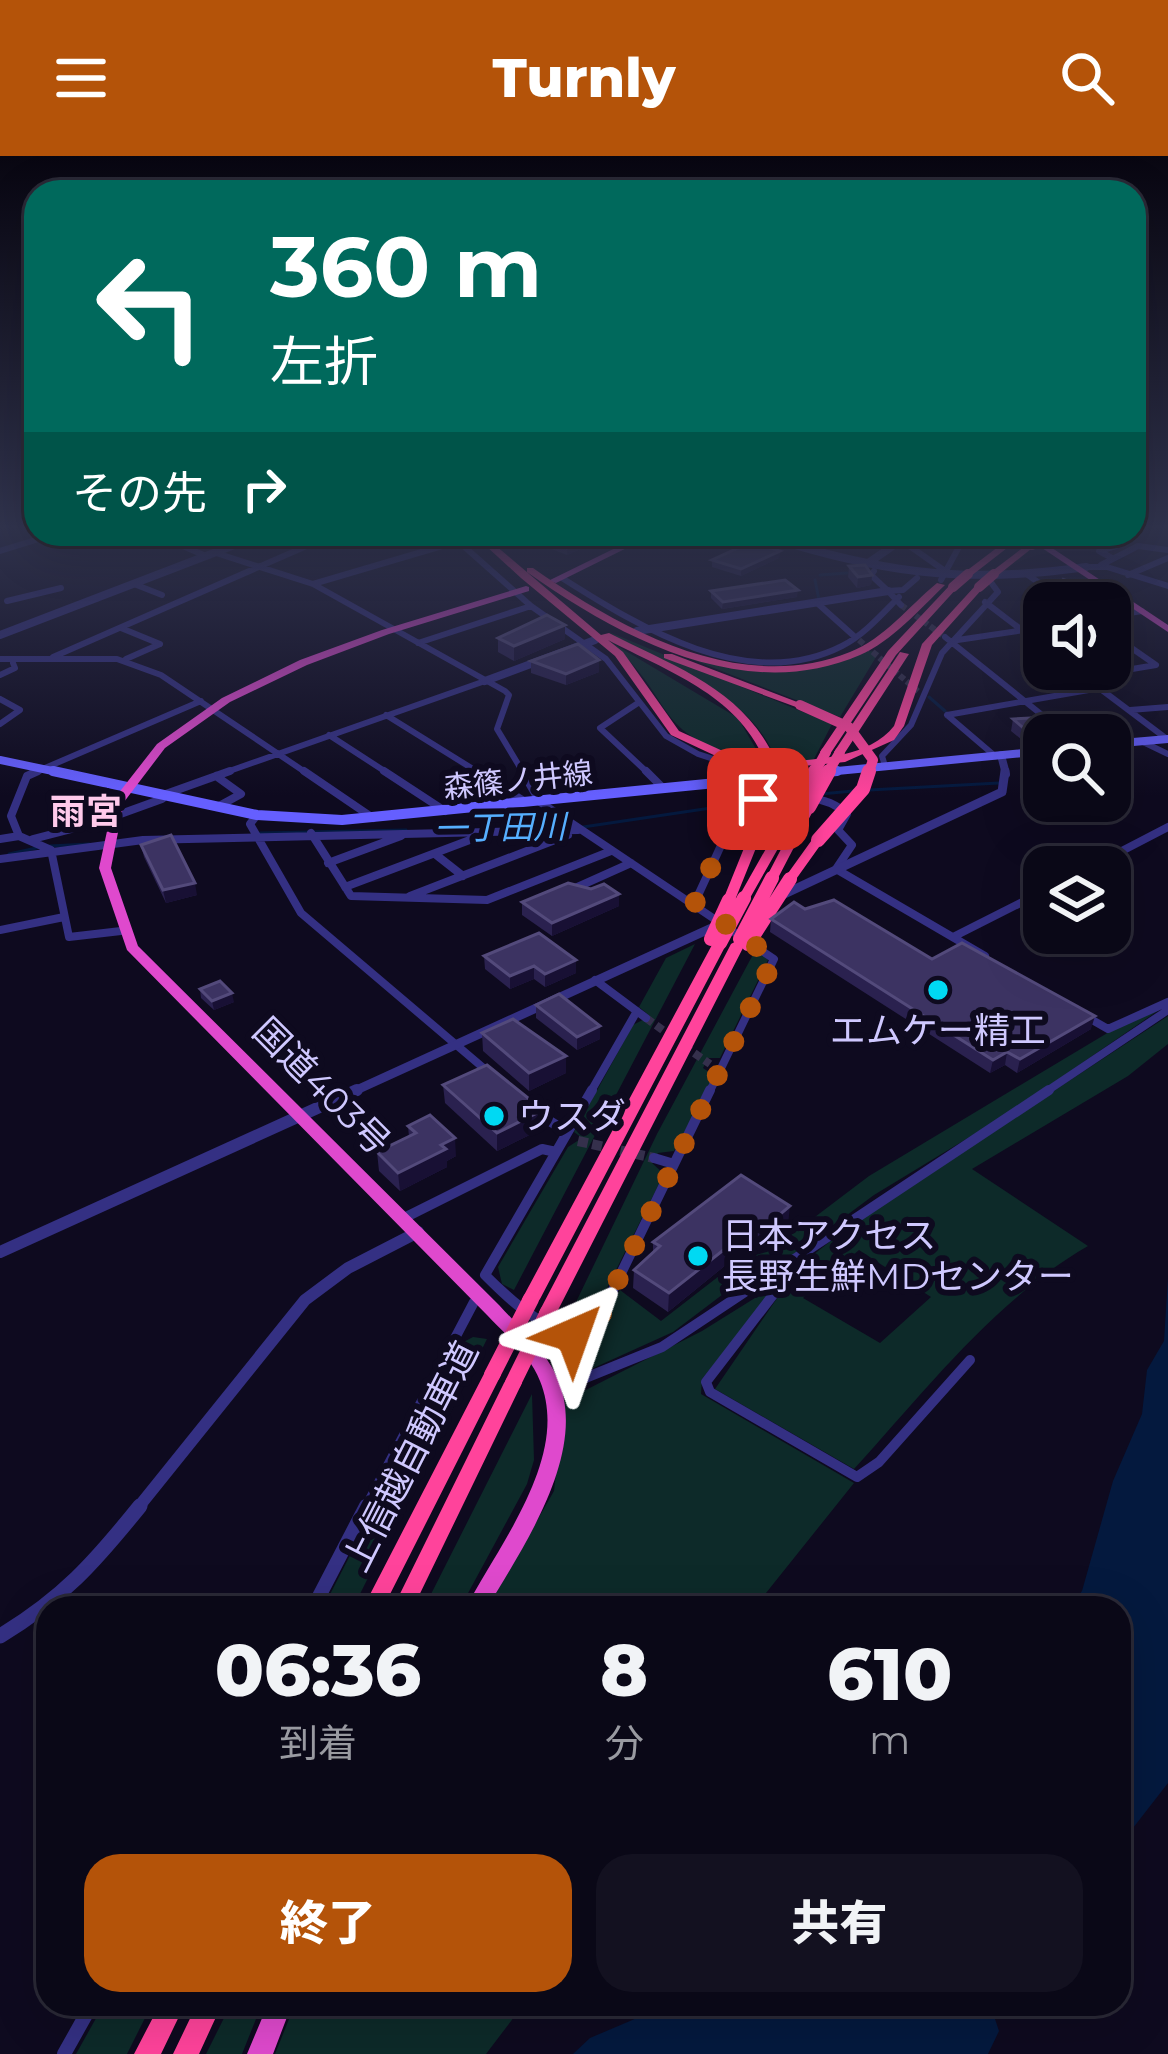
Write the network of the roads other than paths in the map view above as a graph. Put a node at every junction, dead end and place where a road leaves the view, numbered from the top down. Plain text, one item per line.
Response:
1 (43, 619) edge
2 (140, 619) edge
3 (369, 619) edge
4 (428, 619) edge
5 (494, 619) edge
6 (549, 619) edge
7 (572, 619) edge
8 (580, 619) edge
9 (596, 619) edge
10 (608, 619) edge
11 (632, 619) edge
12 (710, 619) edge
13 (835, 619) edge
14 (880, 619) edge
15 (908, 619) edge
16 (930, 619) edge
17 (933, 619) edge
18 (946, 619) edge
19 (947, 619) edge
20 (968, 619) edge
21 (1007, 619) edge
22 (120, 627) junction
23 (650, 628) junction
24 (1022, 630) joint
25 (637, 631) dead end
26 (392, 633) junction
27 (0, 635) edge
28 (857, 638) junction
29 (948, 639) junction
30 (596, 640) dead end
31 (584, 643) junction
32 (418, 644) junction
33 (1131, 647) edge
34 (48, 658) junction
35 (0, 659) edge
36 (123, 660) junction
37 (14, 664) junction
38 (1131, 669) edge
39 (0, 675) edge
40 (485, 681) junction
41 (1088, 690) edge
42 (1103, 690) edge
43 (0, 699) edge
44 (1025, 701) junction
45 (204, 703) junction
46 (638, 703) junction
47 (1168, 707) edge
48 (1130, 710) junction
49 (1041, 714) edge
50 (386, 716) junction
51 (0, 724) edge
52 (329, 736) junction
53 (1167, 739) edge
54 (1142, 741) junction
55 (1131, 742) edge
56 (837, 746) junction
57 (278, 753) junction
58 (1023, 753) edge
59 (1168, 754) edge
60 (998, 756) junction
61 (0, 760) edge
62 (885, 766) junction
63 (41, 769) junction
64 (216, 776) junction
65 (762, 779) junction
66 (119, 785) junction
67 (532, 789) junction
68 (664, 790) junction
69 (509, 792) junction
70 (162, 797) junction
71 (522, 800) dead end
72 (540, 802) junction
73 (759, 804) junction
74 (219, 806) junction
75 (802, 807) junction
76 (445, 812) junction
77 (257, 814) junction
78 (115, 816) dead end
79 (374, 818) junction
80 (92, 824) dead end
81 (1168, 827) edge
82 (576, 829) junction
83 (311, 833) junction
84 (406, 833) junction
85 (256, 834) junction
86 (480, 835) junction
87 (19, 836) junction
88 (0, 839) edge
89 (33, 839) junction
90 (98, 844) junction
91 (1131, 846) edge
92 (47, 847) junction
93 (611, 851) junction
94 (435, 854) junction
95 (0, 860) edge
96 (328, 862) junction
97 (631, 863) junction
98 (836, 869) junction
99 (463, 876) junction
100 (345, 887) junction
101 (573, 889) edge
102 (406, 898) junction
103 (736, 899) junction
104 (695, 902) junction
105 (1023, 902) edge
106 (64, 917) junction
107 (727, 922) junction
108 (0, 931) edge
109 (121, 931) junction
110 (953, 937) junction
111 (743, 944) junction
112 (992, 960) edge
113 (596, 980) junction
114 (1069, 1006) edge
115 (1168, 1006) edge
116 (455, 1043) junction
117 (710, 1064) tunnel mouth
118 (719, 1074) junction
119 (505, 1086) edge
120 (521, 1100) edge
121 (301, 1115) junction
122 (566, 1135) junction
123 (578, 1141) tunnel mouth
124 (556, 1151) junction
125 (654, 1158) tunnel mouth
126 (674, 1164) junction
127 (404, 1218) junction
128 (418, 1232) junction
129 (0, 1252) edge
130 (799, 1261) junction
131 (473, 1302) dead end
132 (970, 1360) dead end
133 (553, 1391) junction
134 (62, 1596) edge
135 (319, 1596) edge
136 (380, 1596) edge
137 (409, 1596) edge
138 (483, 1596) edge
139 (36, 1614) edge
140 (0, 1636) edge
141 (85, 2016) edge
142 (166, 2016) edge
143 (204, 2016) edge
144 (275, 2016) edge
145 (64, 2054) edge
146 (147, 2054) edge
147 (186, 2054) edge
148 (260, 2054) edge

1 - 27 street
2 - 22 street
3 - 26 street
4 - 26 highway
5 - 32 street
6 - 31 street
7 - 19 highway
8 - 73 highway, 上信越自動車道, bridge
9 - 111 highway, 上信越自動車道, bridge
10 - 15 highway
11 - 23 street
12 - 23 street
13 - 28 street
14 - 28 street
16 - 56 highway
17 - 56 highway
18 - 56 highway
20 - 29 street
21 - 24 street
22 - 34 street
22 - 36 street
23 - 25 street
23 - 28 street
24 - 29 street
26 - 32 street
26 - 45 highway
29 - 44 street
29 - 62 street
30 - 31 street
31 - 40 street
31 - 46 street
32 - 40 street
33 - 38 street
34 - 36 street
34 - 37 street
35 - 37 street
36 - 45 street
37 - 39 street
40 - 50 street
40 - 67 street
41 - 44 street
42 - 48 street
43 - 51 street
44 - 49 street
44 - 60 street
45 - 57 street
45 - 63 street
45 - 66 highway
46 - 65 street
46 - 68 street
47 - 48 street
48 - 53 street
50 - 52 street
50 - 69 street
52 - 57 street
52 - 76 street
53 - 54 main road
54 - 55 main road
54 - 59 street
56 - 75 highway, 上信越自動車道, bridge
57 - 64 street
57 - 79 street
58 - 60 main road, 森篠ノ井線
60 - 62 main road, 森篠ノ井線
60 - 98 street
61 - 63 main road, 森篠ノ井線
62 - 65 main road, 森篠ノ井線
63 - 66 main road, 森篠ノ井線
63 - 87 street
64 - 70 street
64 - 74 street
65 - 68 main road, 森篠ノ井線
65 - 73 street
66 - 70 main road, 森篠ノ井線
66 - 90 highway
67 - 69 street
67 - 72 street
68 - 72 main road, 森篠ノ井線
69 - 71 street
70 - 74 main road, 森篠ノ井線
70 - 78 street
72 - 76 main road, 森篠ノ井線
72 - 82 street
73 - 98 street
73 - 103 highway, 上信越自動車道
73 - 104 street
74 - 77 main road, 森篠ノ井線
75 - 103 highway, 上信越自動車道
75 - 111 highway, 上信越自動車道, bridge
76 - 79 main road, 森篠ノ井線
77 - 79 main road, 森篠ノ井線
77 - 85 street
80 - 89 street
81 - 91 street
82 - 86 street
82 - 93 street
82 - 99 street
83 - 84 street
83 - 85 street
83 - 96 street
84 - 86 street
84 - 96 street
85 - 90 street
85 - 116 street
86 - 94 street
87 - 88 street
87 - 89 street
89 - 92 street
90 - 92 street
90 - 109 highway, 国道403号
92 - 95 street
92 - 106 street
93 - 97 street
93 - 102 street
94 - 99 street
94 - 100 street
96 - 100 street
97 - 101 street
97 - 104 street
98 - 107 street
98 - 110 street
99 - 102 street
100 - 102 street
103 - 136 highway, 上信越自動車道, bridge
104 - 107 street
105 - 110 street
106 - 108 street
106 - 109 street
107 - 113 street
107 - 118 street
109 - 121 highway, 国道403号
110 - 112 street
111 - 137 highway, 上信越自動車道, bridge
113 - 116 street
113 - 122 street
114 - 115 street
115 - 130 street
116 - 119 street
116 - 121 street
117 - 118 street
118 - 126 street
120 - 122 street
121 - 127 highway, 国道403号
121 - 129 street
122 - 123 street
122 - 124 street
124 - 126 street
124 - 127 street
125 - 126 street
127 - 128 highway, 国道403号
128 - 133 highway, 国道403号
128 - 134 street
130 - 132 street
130 - 133 street
131 - 135 street
133 - 138 highway
139 - 140 street
141 - 145 street
142 - 146 highway
143 - 147 highway
144 - 148 highway

